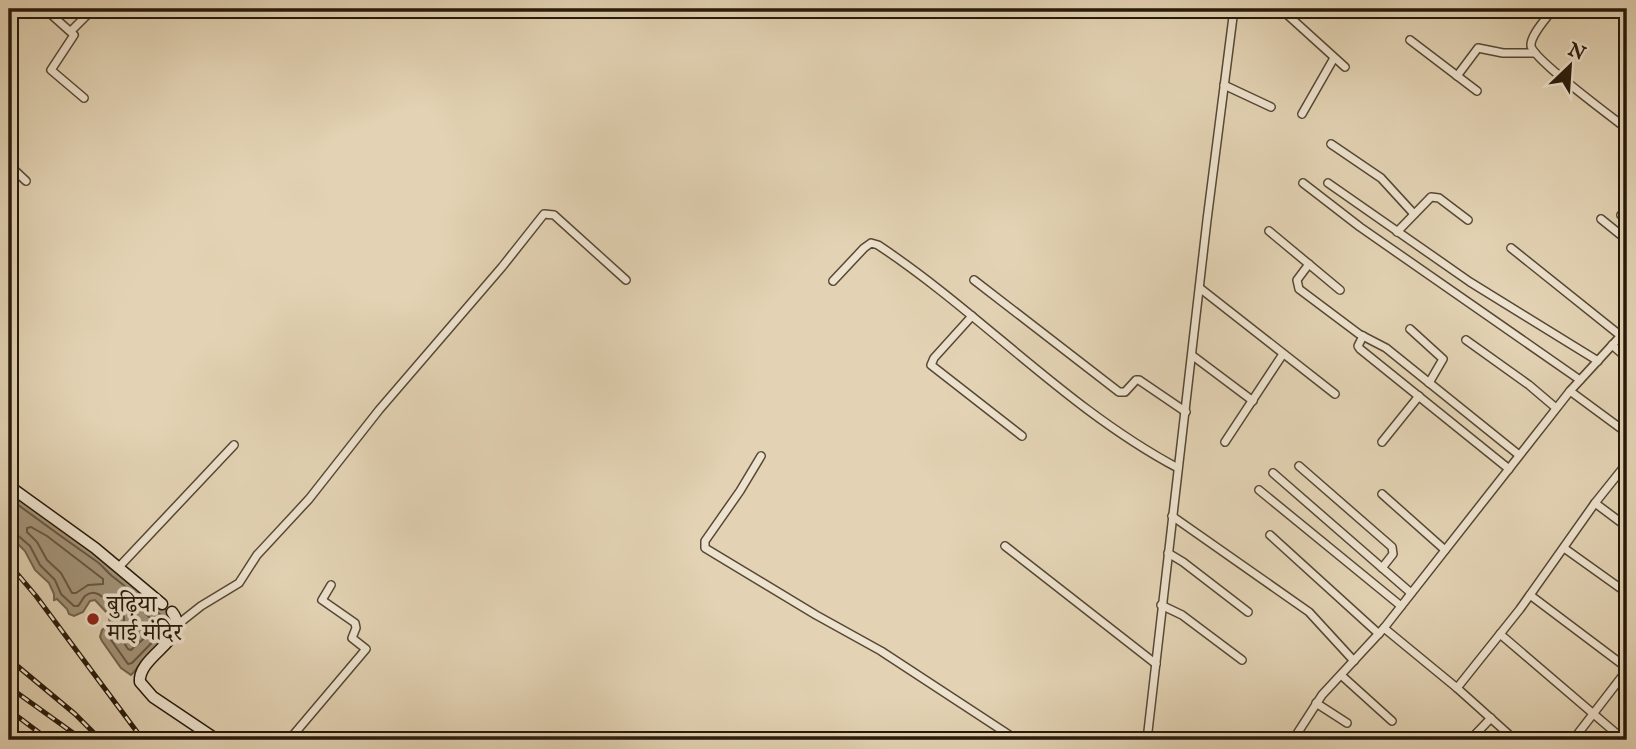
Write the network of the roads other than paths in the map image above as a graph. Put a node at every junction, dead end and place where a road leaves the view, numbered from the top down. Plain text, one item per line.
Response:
1 (45, 9) edge
2 (93, 9) edge
3 (1234, 9) edge
4 (1281, 9) edge
5 (1553, 9) edge
6 (71, 32) junction
7 (1410, 40) dead end
8 (1535, 53) junction
9 (1334, 58) junction
10 (1345, 67) dead end
11 (1457, 76) junction
12 (1224, 85) junction
13 (1478, 91) dead end
14 (84, 98) dead end
15 (1271, 107) dead end
16 (1302, 114) dead end
17 (1627, 128) edge
18 (1331, 144) dead end
19 (9, 165) edge
20 (26, 181) dead end
21 (1303, 183) dead end
22 (1328, 183) dead end
23 (1414, 214) junction
24 (1601, 219) dead end
25 (1468, 220) dead end
26 (1269, 231) dead end
27 (1397, 232) junction
28 (1627, 240) edge
29 (1511, 248) dead end
30 (1309, 264) junction
31 (626, 280) dead end
32 (974, 280) dead end
33 (833, 281) dead end
34 (1201, 289) junction
35 (1340, 290) dead end
36 (972, 317) junction
37 (1410, 329) dead end
38 (1627, 329) edge
39 (1363, 336) junction
40 (1621, 336) junction
41 (1466, 340) dead end
42 (1612, 345) junction
43 (1283, 354) junction
44 (1193, 356) junction
45 (1627, 358) edge
46 (1598, 361) junction
47 (1580, 380) junction
48 (1429, 383) junction
49 (1570, 391) junction
50 (1335, 394) dead end
51 (1419, 396) junction
52 (1253, 401) junction
53 (1556, 408) junction
54 (1185, 412) junction
55 (1627, 433) edge
56 (1022, 436) dead end
57 (1225, 442) dead end
58 (1382, 442) dead end
59 (234, 445) dead end
60 (1519, 455) junction
61 (761, 456) dead end
62 (1627, 463) edge
63 (1299, 466) dead end
64 (1178, 468) junction
65 (1509, 469) junction
66 (1273, 473) dead end
67 (9, 486) edge
68 (1259, 491) dead end
69 (1382, 494) dead end
70 (1595, 503) junction
71 (1172, 516) junction
72 (1627, 527) edge
73 (1270, 535) dead end
74 (1005, 547) dead end
75 (1564, 548) junction
76 (1446, 550) junction
77 (1168, 554) junction
78 (118, 568) junction
79 (1382, 568) junction
80 (331, 585) dead end
81 (1411, 593) junction
82 (1627, 593) edge
83 (1530, 595) junction
84 (162, 604) joint
85 (1161, 605) junction
86 (1401, 606) junction
87 (172, 612) joint
88 (1248, 612) dead end
89 (177, 625) junction
90 (1382, 631) junction
91 (1500, 634) junction
92 (1241, 660) dead end
93 (1354, 661) junction
94 (1156, 664) junction
95 (1627, 669) edge
96 (1341, 676) junction
97 (1457, 688) junction
98 (1316, 703) junction
99 (1594, 713) junction
100 (1491, 718) junction
101 (1392, 721) dead end
102 (1347, 723) dead end
103 (217, 740) edge
104 (289, 740) edge
105 (1017, 740) edge
106 (1147, 740) edge
107 (1293, 740) edge
108 (1471, 740) edge
109 (1515, 740) edge
110 (1573, 740) edge
111 (1624, 740) edge

1 - 6 street
2 - 6 street
3 - 12 street
4 - 9 street
5 - 8 street
6 - 14 street
7 - 11 street
8 - 11 street
8 - 17 street
9 - 10 street
9 - 16 street
11 - 13 street
12 - 15 street
12 - 34 street
18 - 23 street
19 - 20 street
21 - 47 street
22 - 27 street
23 - 25 street
23 - 27 street
24 - 28 street
26 - 30 street
27 - 46 street
29 - 40 street
30 - 35 street
30 - 39 street
31 - 89 street
32 - 54 street
33 - 36 street
34 - 43 street
34 - 44 street
36 - 56 street
36 - 64 street
37 - 48 street
38 - 40 street
39 - 48 street
39 - 51 street
40 - 42 street
41 - 53 street
42 - 45 street
42 - 46 street
43 - 50 street
43 - 52 street
44 - 52 street
44 - 54 street
46 - 47 street
47 - 49 street
48 - 60 street
49 - 53 street
49 - 55 street
51 - 58 street
51 - 65 street
52 - 57 street
53 - 60 street
54 - 64 street
59 - 78 street
60 - 65 street
61 - 105 street
62 - 70 street
63 - 79 street
64 - 71 street
65 - 76 street
66 - 79 street
67 - 78 street
68 - 86 street
69 - 76 street
70 - 72 street
70 - 75 street
71 - 77 street
71 - 93 street
73 - 90 street
74 - 94 street
75 - 82 street
75 - 83 street
76 - 81 street
77 - 85 street
77 - 88 street
78 - 84 street
79 - 81 street
80 - 104 street
81 - 86 street
83 - 91 street
83 - 95 street
84 - 87 street
85 - 92 street
85 - 94 street
86 - 90 street
87 - 89 street
89 - 103 street
90 - 93 street
90 - 97 street
91 - 97 street
91 - 99 street
93 - 96 street
94 - 106 street
95 - 99 street
96 - 98 street
96 - 101 street
97 - 100 street
98 - 102 street
98 - 107 street
99 - 110 street
99 - 111 street
100 - 108 street
100 - 109 street

